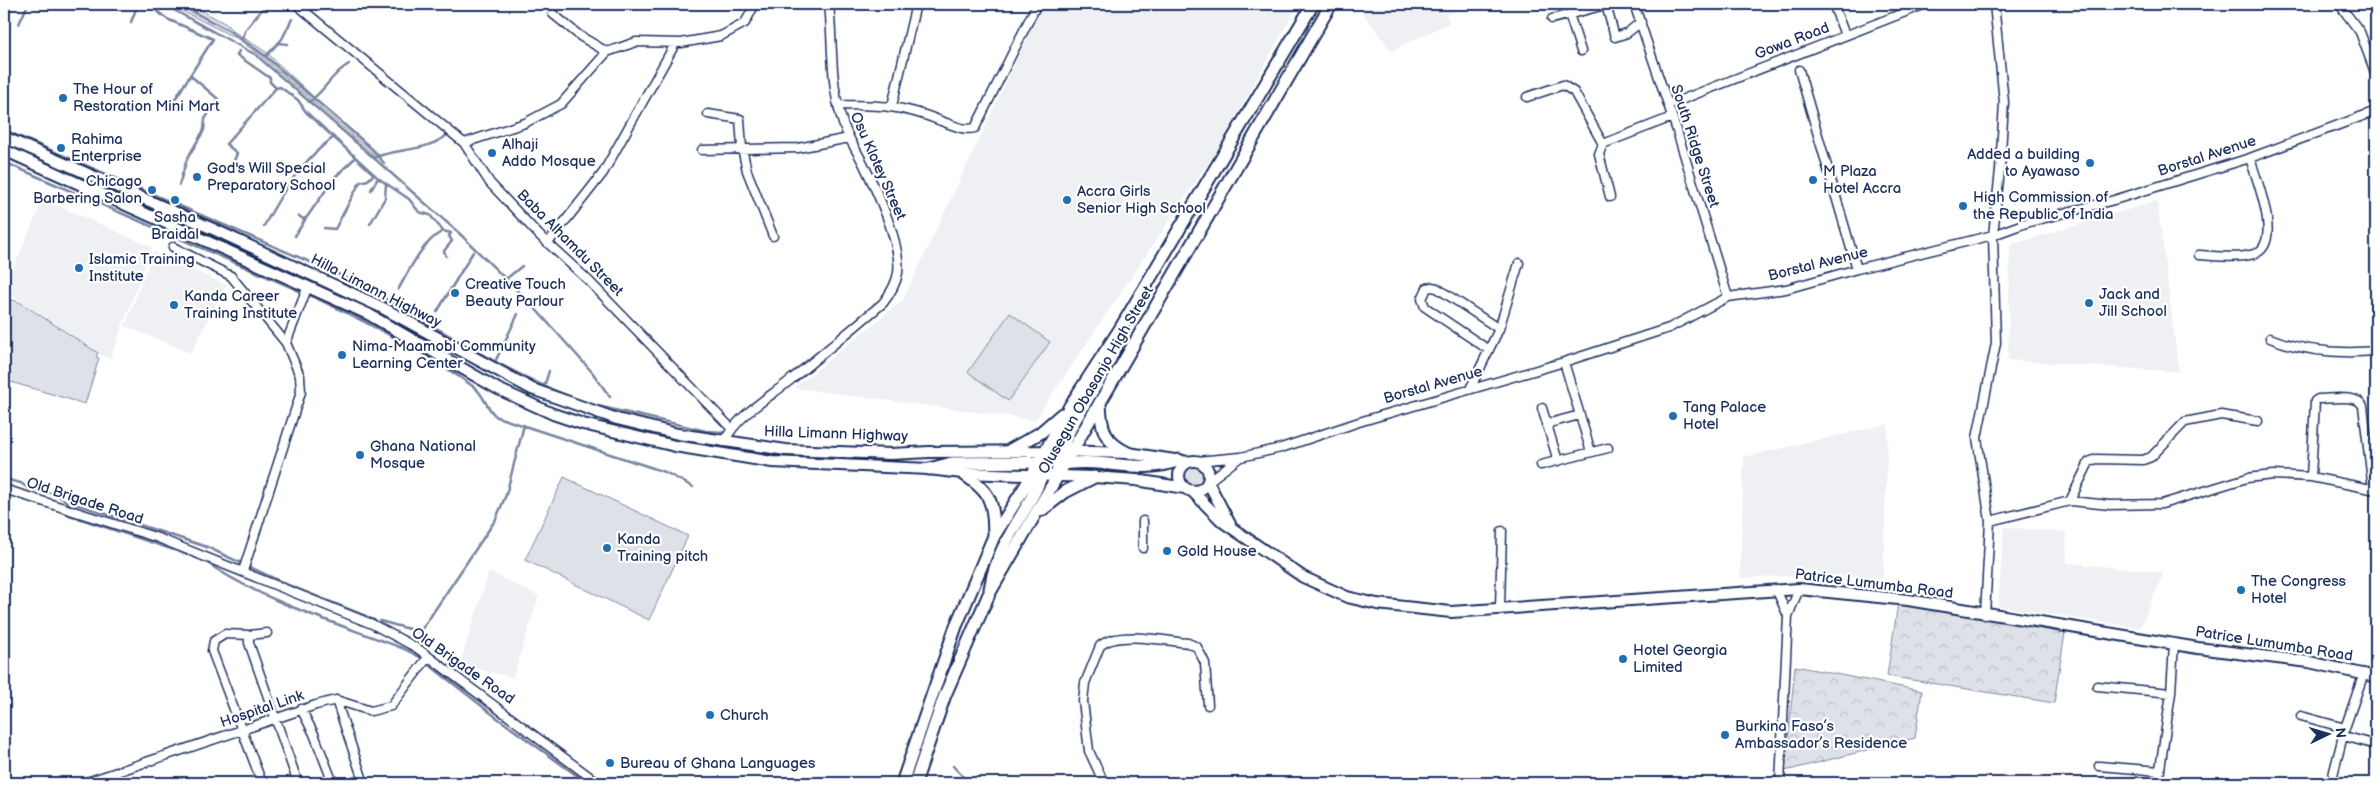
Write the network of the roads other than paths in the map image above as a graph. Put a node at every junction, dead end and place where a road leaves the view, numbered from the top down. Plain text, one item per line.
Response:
1 (755, 4) edge
2 (829, 4) edge
3 (916, 4) edge
4 (1038, 4) edge
5 (1313, 4) edge
6 (1330, 4) edge
7 (1608, 4) edge
8 (1634, 4) edge
9 (1833, 4) edge
10 (1926, 4) edge
11 (1994, 4) edge
12 (2340, 4) edge
13 (299, 5) edge
14 (553, 14) dead end
15 (1570, 14) junction
16 (1552, 19) dead end
17 (1641, 22) junction
18 (1844, 35) junction
19 (675, 44) junction
20 (1581, 50) dead end
21 (607, 52) junction
22 (1799, 70) dead end
23 (2376, 75) edge
24 (1527, 97) dead end
25 (838, 105) junction
26 (1668, 105) junction
27 (892, 106) junction
28 (2376, 111) edge
29 (708, 114) dead end
30 (1672, 117) junction
31 (4, 137) edge
32 (849, 138) junction
33 (464, 143) junction
34 (1603, 144) junction
35 (742, 148) junction
36 (4, 150) edge
37 (702, 150) dead end
38 (2250, 158) junction
39 (1610, 197) dead end
40 (1993, 235) junction
41 (773, 236) dead end
42 (548, 243) junction
43 (173, 247) dead end
44 (2199, 255) dead end
45 (1519, 263) dead end
46 (1857, 269) junction
47 (308, 286) junction
48 (1728, 297) junction
49 (1120, 329) junction
50 (1500, 329) junction
51 (2270, 338) dead end
52 (286, 343) junction
53 (1490, 350) junction
54 (2376, 351) edge
55 (1564, 362) junction
56 (1470, 389) junction
57 (1100, 403) junction
58 (1070, 406) junction
59 (1542, 408) dead end
60 (1580, 415) junction
61 (2258, 421) dead end
62 (1546, 424) junction
63 (731, 428) junction
64 (724, 442) junction
65 (1608, 448) dead end
66 (1010, 450) junction
67 (1590, 452) junction
68 (1128, 453) junction
69 (1241, 457) junction
70 (1062, 461) junction
71 (1188, 461) junction
72 (1558, 461) junction
73 (1541, 465) dead end
74 (1041, 466) junction
75 (929, 470) junction
76 (962, 474) junction
77 (1094, 477) junction
78 (2311, 477) junction
79 (1209, 481) junction
80 (4, 489) edge
81 (2375, 489) edge
82 (1189, 490) junction
83 (2070, 501) junction
84 (1037, 514) junction
85 (1143, 521) dead end
86 (1990, 521) junction
87 (1233, 529) junction
88 (1502, 531) dead end
89 (994, 536) junction
90 (1142, 548) dead end
91 (242, 571) junction
92 (1776, 589) junction
93 (1799, 589) junction
94 (989, 594) junction
95 (1500, 608) junction
96 (1985, 615) junction
97 (1788, 616) junction
98 (267, 633) dead end
99 (249, 635) junction
100 (2174, 643) junction
101 (428, 657) junction
102 (2364, 673) junction
103 (2376, 677) edge
104 (2097, 686) dead end
105 (2171, 693) junction
106 (336, 700) junction
107 (1208, 705) dead end
108 (301, 710) junction
109 (2301, 716) dead end
110 (276, 718) junction
111 (242, 730) junction
112 (2344, 732) junction
113 (2376, 745) edge
114 (2099, 766) dead end
115 (2160, 771) junction
116 (84, 783) edge
117 (262, 783) edge
118 (298, 783) edge
119 (333, 783) edge
120 (364, 783) edge
121 (598, 783) edge
122 (902, 783) edge
123 (914, 783) edge
124 (1104, 783) edge
125 (1780, 783) edge
126 (2158, 783) edge
127 (2331, 783) edge

1 - 19 street
2 - 25 street, Osu Klotey Street
3 - 27 street
4 - 27 street
5 - 49 main road, Olusegun Obasanjo High Street
6 - 57 main road, Olusegun Obasanjo High Street
7 - 15 street
7 - 17 street
8 - 17 street, South Ridge Street
9 - 18 street
10 - 18 street, Gowa Road
11 - 40 street
12 - 23 street
13 - 33 street, Baba Alhamdu Street
14 - 21 street
15 - 16 street
15 - 20 street
17 - 26 street, South Ridge Street
18 - 26 street, Gowa Road
19 - 21 street
19 - 42 street
21 - 33 street
22 - 46 street
24 - 34 street
25 - 27 street
25 - 32 street, Osu Klotey Street
26 - 30 street, South Ridge Street
28 - 38 street, Borstal Avenue
29 - 35 street
30 - 34 street
30 - 48 street, South Ridge Street
31 - 64 main road, Hilla Limann Highway
32 - 35 street
32 - 63 street, Osu Klotey Street
33 - 42 street, Baba Alhamdu Street
34 - 39 street
35 - 37 street
35 - 41 street
36 - 47 main road, Hilla Limann Highway
38 - 40 street, Borstal Avenue
38 - 44 street
40 - 46 street, Borstal Avenue
40 - 86 street
42 - 63 street, Baba Alhamdu Street
43 - 52 street
45 - 50 street
46 - 48 street, Borstal Avenue
47 - 52 street
47 - 75 main road, Hilla Limann Highway
48 - 55 street, Borstal Avenue
49 - 58 main road, Olusegun Obasanjo High Street
49 - 70 main road
50 - 53 street
50 - 53 street
51 - 54 street
52 - 91 street
53 - 56 street
55 - 56 street, Borstal Avenue
55 - 60 street
56 - 69 street, Borstal Avenue
57 - 68 main road
57 - 70 main road, Olusegun Obasanjo High Street
58 - 66 main road
58 - 74 main road, Olusegun Obasanjo High Street
59 - 62 street
60 - 62 street
60 - 67 street
61 - 83 street
62 - 72 street
63 - 64 street, Osu Klotey Street
64 - 66 main road, Hilla Limann Highway
65 - 67 street
66 - 74 main road, Hilla Limann Highway
67 - 72 street
68 - 70 main road
68 - 71 main road
69 - 71 street, Borstal Avenue
69 - 79 street, Borstal Avenue
70 - 71 main road
70 - 74 main road
70 - 74 main road, Hilla Limann Highway
70 - 77 main road
70 - 84 main road, Olusegun Obasanjo High Street
71 - 79 main road
71 - 82 main road
72 - 73 street
74 - 75 main road
74 - 76 main road, Hilla Limann Highway
74 - 89 main road, Olusegun Obasanjo High Street
74 - 94 main road
75 - 76 main road, Hilla Limann Highway
76 - 89 main road
77 - 82 main road
77 - 84 main road
78 - 81 street
78 - 81 street
78 - 83 street
79 - 82 main road
79 - 87 main road, Patrice Lumumba Road
80 - 91 street, Old Brigade Road
82 - 87 main road, Patrice Lumumba Road
83 - 86 street
84 - 94 main road, Olusegun Obasanjo High Street
85 - 90 street
86 - 96 street
87 - 95 main road, Patrice Lumumba Road
88 - 95 street
89 - 122 main road, Olusegun Obasanjo High Street
91 - 101 street, Old Brigade Road
92 - 93 main road, Patrice Lumumba Road
92 - 95 main road, Patrice Lumumba Road
92 - 97 street
93 - 96 main road, Patrice Lumumba Road
93 - 97 street
94 - 123 main road, Olusegun Obasanjo High Street
96 - 100 main road, Patrice Lumumba Road
97 - 125 street
98 - 99 street
99 - 110 street
99 - 111 street
100 - 102 main road, Patrice Lumumba Road
100 - 105 street
101 - 106 street
101 - 121 street, Old Brigade Road
102 - 103 main road, Patrice Lumumba Road
102 - 112 street
104 - 105 street
105 - 115 street
106 - 108 street, Hospital Link
106 - 120 street
107 - 124 street
108 - 110 street, Hospital Link
108 - 119 street
109 - 112 street
110 - 111 street, Hospital Link
110 - 118 street
111 - 116 street, Hospital Link
111 - 117 street
112 - 113 street
112 - 127 street
114 - 115 street
115 - 126 street

